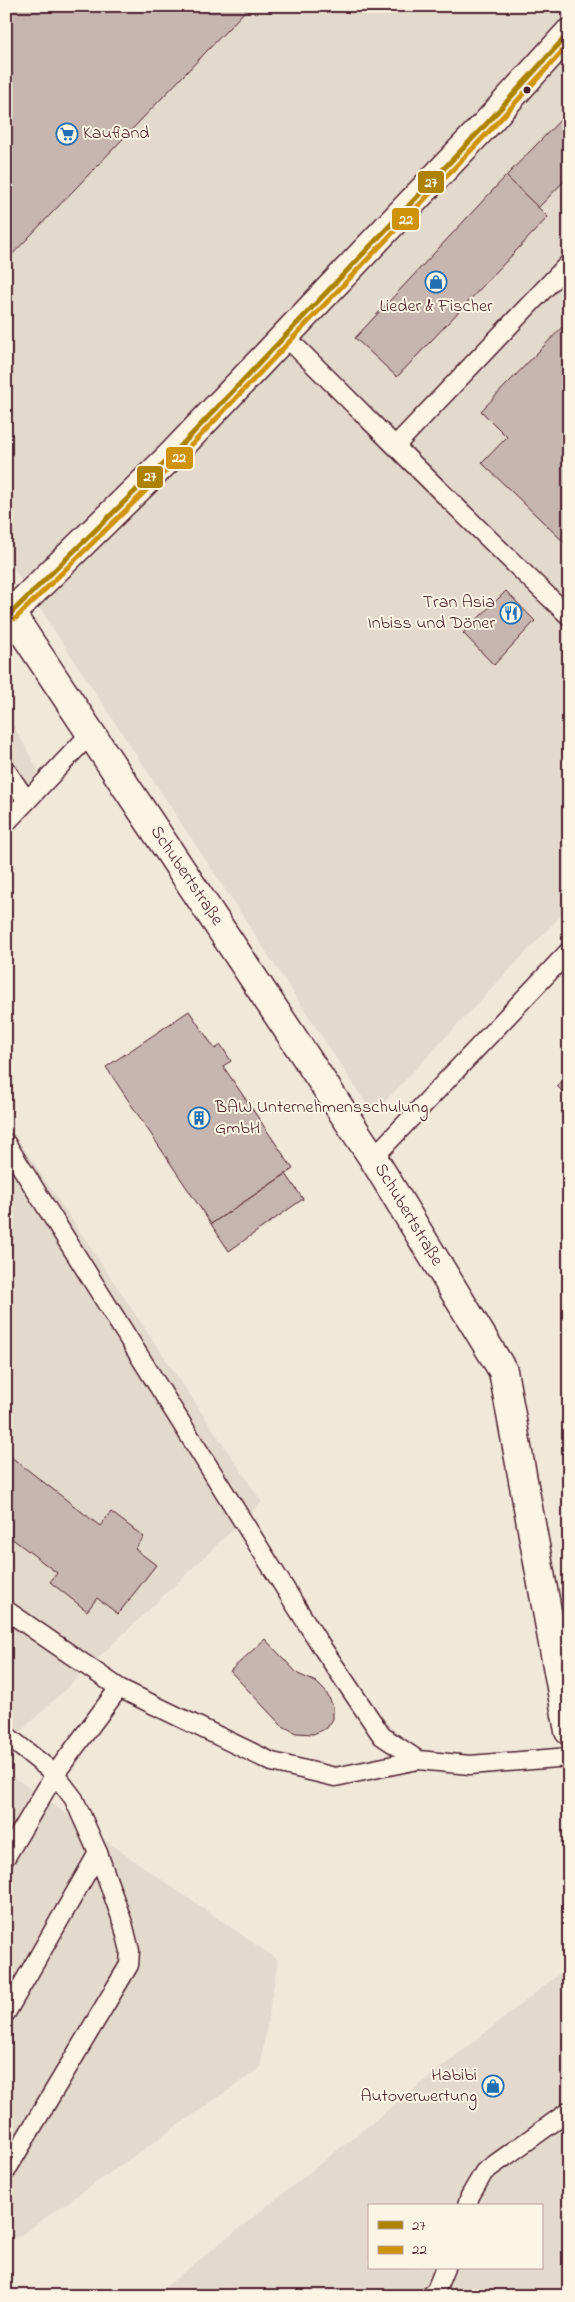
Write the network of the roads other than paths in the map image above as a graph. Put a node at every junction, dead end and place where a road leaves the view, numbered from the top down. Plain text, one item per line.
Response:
1 (569, 33) edge
2 (569, 263) edge
3 (286, 336) junction
4 (396, 445) junction
5 (8, 610) edge
6 (569, 616) edge
7 (91, 733) junction
8 (6, 770) edge
9 (27, 801) junction
10 (6, 823) edge
11 (569, 951) edge
12 (6, 1143) edge
13 (373, 1158) junction
14 (6, 1610) edge
15 (119, 1688) junction
16 (569, 1731) edge
17 (6, 1735) edge
18 (569, 1757) edge
19 (418, 1760) junction
20 (55, 1774) junction
21 (98, 1853) junction
22 (6, 1857) edge
23 (6, 2013) edge
24 (569, 2111) edge
25 (6, 2171) edge
26 (468, 2204) edge
27 (444, 2270) edge
28 (429, 2296) edge

1 - 3 street
2 - 4 lane
3 - 4 lane
3 - 5 street
4 - 6 lane
5 - 7 street, Schubertstraße
7 - 9 lane
7 - 13 street, Schubertstraße
8 - 9 lane
9 - 10 lane
11 - 13 lane
12 - 19 lane
13 - 16 street, Schubertstraße
14 - 15 lane
15 - 19 lane
15 - 20 lane
17 - 20 lane
18 - 19 lane
20 - 21 lane
20 - 22 lane
21 - 23 lane
21 - 25 lane
24 - 26 lane
27 - 28 lane

